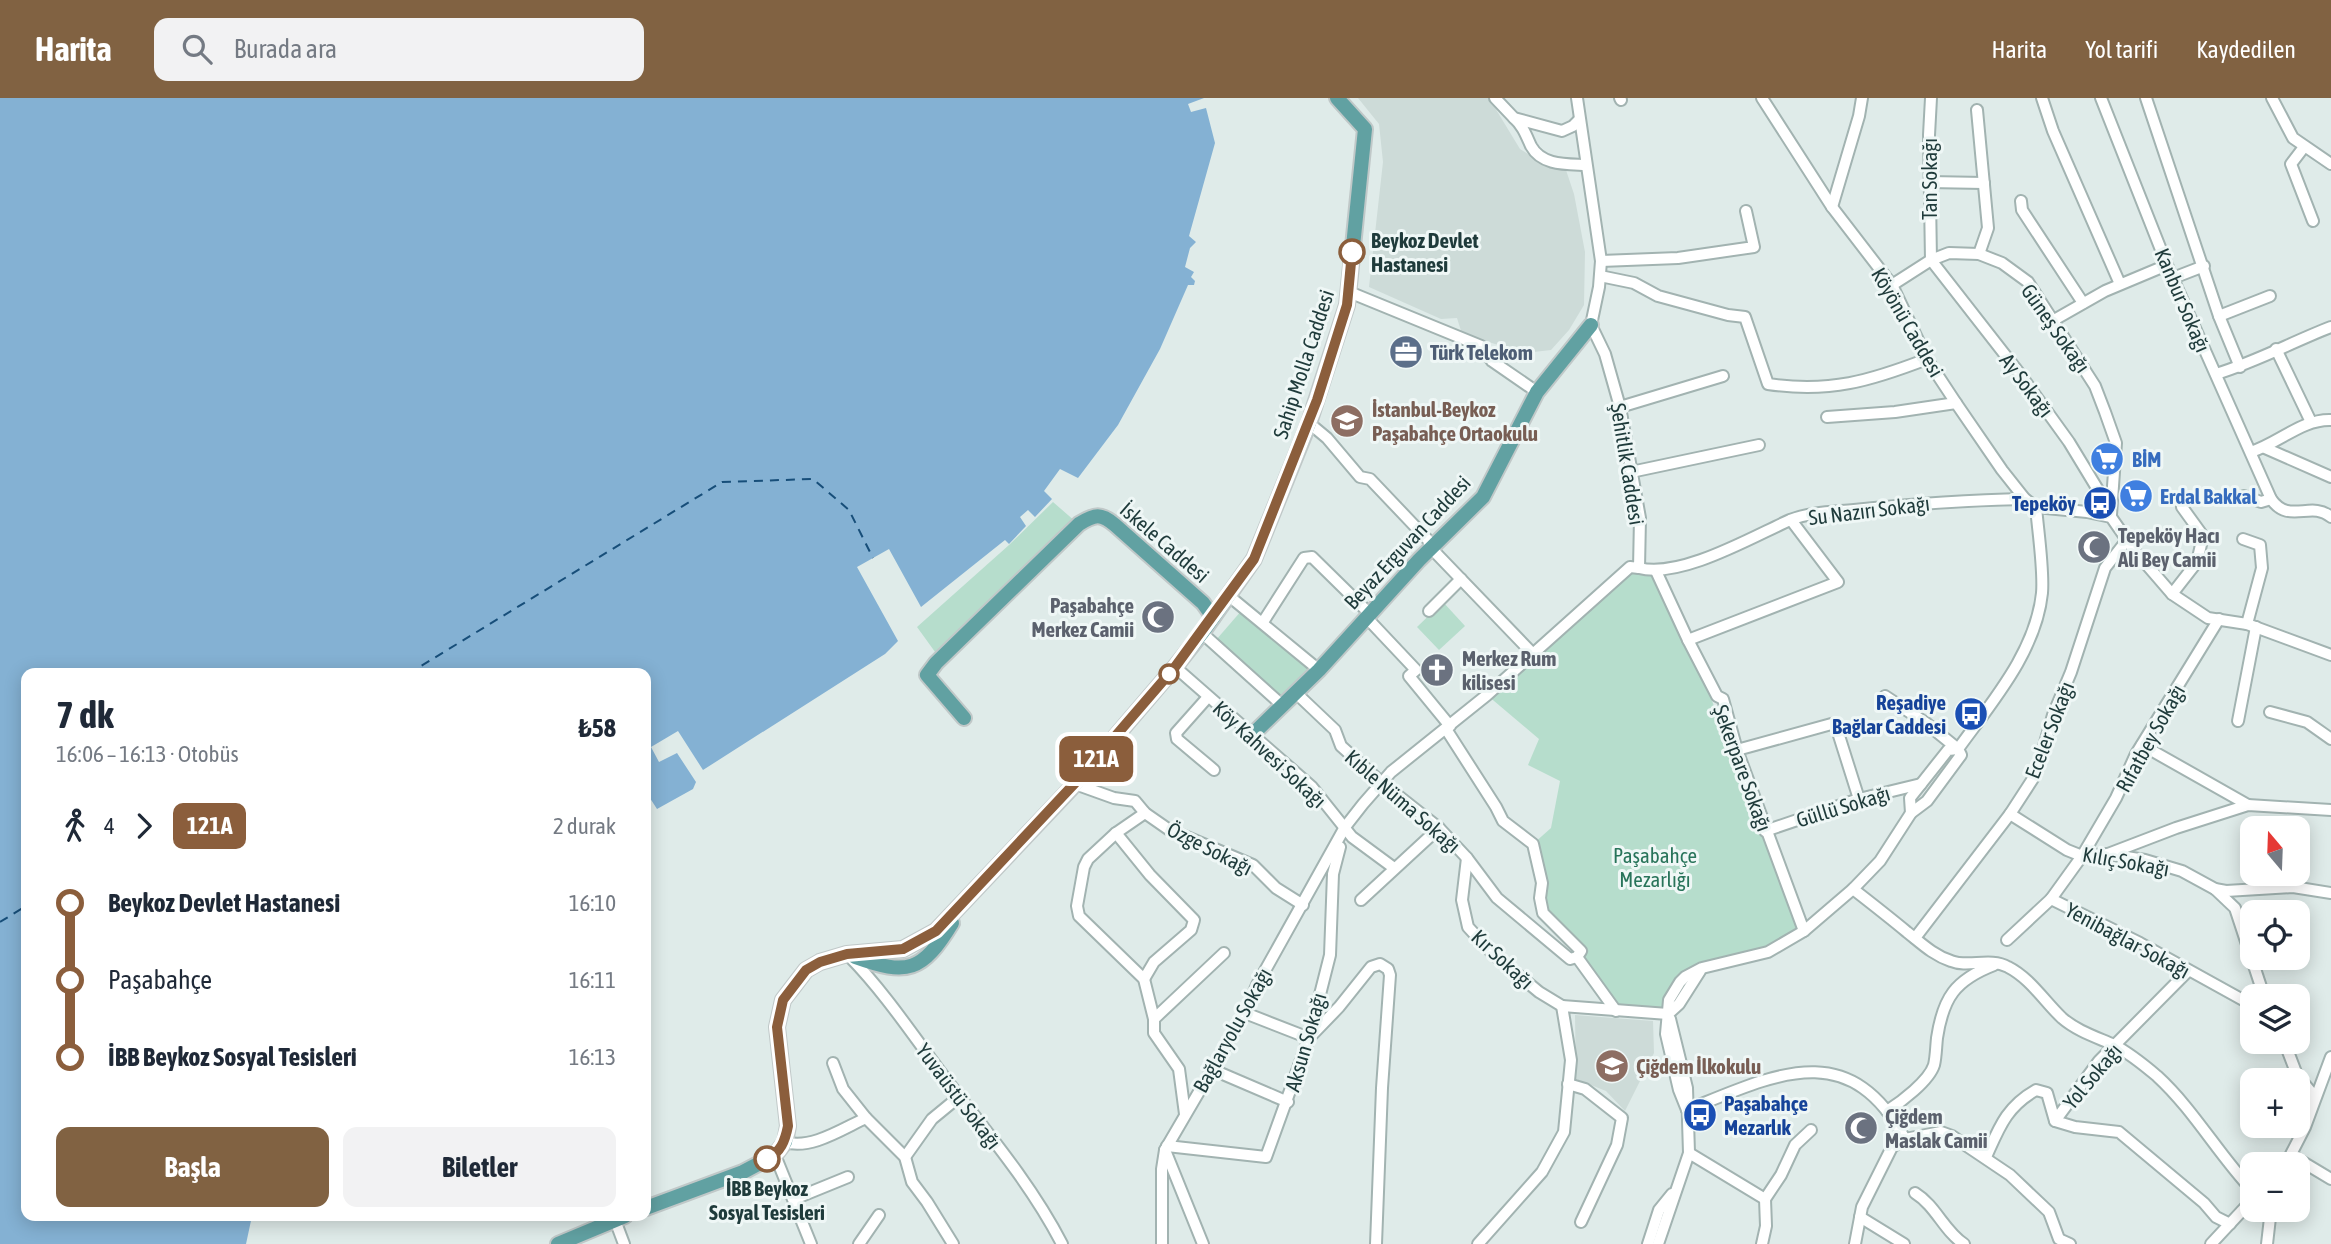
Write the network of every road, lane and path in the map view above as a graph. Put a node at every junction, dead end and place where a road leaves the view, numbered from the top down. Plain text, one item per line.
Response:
1 (1337, 98) edge
2 (1495, 98) edge
3 (1577, 98) edge
4 (1763, 98) edge
5 (1862, 98) edge
6 (1931, 98) edge
7 (2042, 98) edge
8 (2101, 98) edge
9 (2146, 98) edge
10 (2272, 98) edge
11 (1977, 110) dead end
12 (1514, 117) junction
13 (1579, 120) junction
14 (2304, 147) junction
15 (2331, 164) edge
16 (1586, 165) junction
17 (1929, 182) junction
18 (1984, 183) junction
19 (2021, 201) dead end
20 (1832, 207) junction
21 (1746, 211) dead end
22 (2313, 221) dead end
23 (1979, 254) junction
24 (1601, 261) junction
25 (1931, 261) junction
26 (2167, 265) junction
27 (2204, 266) junction
28 (1600, 276) junction
29 (2173, 278) junction
30 (2120, 284) junction
31 (1892, 285) junction
32 (1349, 292) junction
33 (2270, 296) dead end
34 (2083, 303) junction
35 (2219, 316) junction
36 (2054, 320) junction
37 (1591, 325) junction
38 (2331, 327) edge
39 (2276, 349) junction
40 (1927, 359) junction
41 (2240, 367) junction
42 (2216, 374) junction
43 (1723, 376) dead end
44 (1537, 392) junction
45 (1956, 403) junction
46 (1620, 407) junction
47 (1827, 417) dead end
48 (2331, 420) edge
49 (2311, 422) junction
50 (1309, 424) junction
51 (1759, 445) dead end
52 (2265, 448) junction
53 (2251, 452) junction
54 (1631, 472) junction
55 (2331, 477) edge
56 (2244, 496) dead end
57 (2025, 499) junction
58 (2271, 499) junction
59 (2036, 507) junction
60 (2182, 507) dead end
61 (2111, 517) junction
62 (2331, 517) edge
63 (1791, 520) junction
64 (2243, 539) dead end
65 (2127, 540) junction
66 (1431, 548) junction
67 (1639, 568) junction
68 (1656, 570) junction
69 (1461, 579) junction
70 (2172, 594) junction
71 (1229, 596) junction
72 (1429, 611) dead end
73 (1368, 615) junction
74 (1213, 617) junction
75 (2220, 619) junction
76 (1263, 622) junction
77 (2252, 625) junction
78 (1202, 633) junction
79 (1688, 640) junction
80 (1534, 655) junction
81 (2331, 655) edge
82 (1175, 667) junction
83 (1319, 670) junction
84 (1296, 693) junction
85 (1208, 696) junction
86 (1885, 696) dead end
87 (1282, 705) junction
88 (2270, 712) dead end
89 (964, 718) dead end
90 (2238, 721) dead end
91 (1448, 728) junction
92 (1253, 734) junction
93 (2331, 738) edge
94 (2142, 745) junction
95 (1958, 749) junction
96 (1737, 750) junction
97 (1213, 770) dead end
98 (1075, 783) junction
99 (1382, 783) junction
100 (1922, 784) junction
101 (1859, 799) junction
102 (2248, 805) junction
103 (2331, 810) edge
104 (1145, 813) junction
105 (1911, 813) junction
106 (2010, 814) junction
107 (1345, 827) junction
108 (1439, 828) junction
109 (1765, 831) junction
110 (1116, 833) junction
111 (2108, 854) junction
112 (2082, 856) junction
113 (1467, 858) junction
114 (1394, 868) junction
115 (1853, 889) junction
116 (2215, 889) junction
117 (2331, 893) edge
118 (2051, 899) junction
119 (1361, 900) dead end
120 (1303, 905) junction
121 (1804, 931) junction
122 (1915, 938) junction
123 (2007, 940) dead end
124 (1224, 953) dead end
125 (847, 954) junction
126 (1577, 957) junction
127 (1998, 964) junction
128 (2188, 971) junction
129 (1144, 979) junction
130 (2260, 984) edge
131 (2240, 999) edge
132 (1562, 1006) junction
133 (1616, 1011) junction
134 (1245, 1013) junction
135 (1668, 1014) junction
136 (1154, 1019) junction
137 (1309, 1038) junction
138 (2116, 1046) junction
139 (2289, 1054) edge
140 (2331, 1056) edge
141 (833, 1063) dead end
142 (1211, 1069) junction
143 (1569, 1084) junction
144 (960, 1096) junction
145 (2315, 1097) junction
146 (1287, 1102) junction
147 (1687, 1110) junction
148 (1887, 1111) junction
149 (1185, 1114) junction
150 (866, 1118) junction
151 (2055, 1121) junction
152 (1811, 1130) dead end
153 (1905, 1139) junction
154 (785, 1142) junction
155 (1166, 1148) junction
156 (2292, 1152) edge
157 (1689, 1153) junction
158 (775, 1154) junction
159 (905, 1157) junction
160 (1986, 1157) junction
161 (2310, 1170) edge
162 (2240, 1176) edge
163 (848, 1177) dead end
164 (2331, 1179) edge
165 (1677, 1189) junction
166 (1915, 1194) dead end
167 (794, 1199) junction
168 (1765, 1199) junction
169 (651, 1206) edge
170 (2240, 1213) edge
171 (879, 1215) dead end
172 (1860, 1217) junction
173 (613, 1221) edge
174 (620, 1221) edge
175 (1581, 1222) dead end
176 (2270, 1222) edge
177 (2230, 1224) junction
178 (558, 1244) edge
179 (624, 1244) edge
180 (811, 1244) edge
181 (859, 1244) edge
182 (953, 1244) edge
183 (1062, 1244) edge
184 (1162, 1244) edge
185 (1203, 1244) edge
186 (1376, 1244) edge
187 (1478, 1244) edge
188 (1648, 1244) edge
189 (1658, 1244) edge
190 (1762, 1244) edge
191 (1855, 1244) edge
192 (1904, 1244) edge
193 (1964, 1244) edge
194 (2070, 1244) edge
195 (2211, 1244) edge
196 (2267, 1244) edge

1 - 32 main road, Sahip Molla Caddesi
2 - 12 street
3 - 13 street
4 - 20 street, Köyönü Caddesi
5 - 20 street
6 - 17 street, Tan Sokağı
7 - 30 street
8 - 26 street, Kanbur Sokağı
9 - 27 street
10 - 14 street
11 - 18 street
12 - 13 street
12 - 16 street
13 - 16 street
14 - 15 street
14 - 22 street
16 - 24 street
17 - 18 street
17 - 25 street, Tan Sokağı
18 - 23 street
19 - 34 street
20 - 31 street, Köyönü Caddesi
21 - 24 street
23 - 25 street, Güneş Sokağı
23 - 36 street, Güneş Sokağı
24 - 28 street
25 - 31 street, Güneş Sokağı
25 - 61 street, Ay Sokağı
26 - 29 street, Kanbur Sokağı
26 - 30 street
27 - 29 street
27 - 35 street
28 - 37 street
28 - 40 street
29 - 42 street, Kanbur Sokağı
30 - 34 street
31 - 40 street, Köyönü Caddesi
32 - 44 street
32 - 50 main road, Sahip Molla Caddesi
33 - 35 street
34 - 36 street
35 - 41 street
36 - 61 street, Güneş Sokağı
37 - 44 main road, Beyaz Erguvan Caddesi
37 - 46 street, Şehitlik Caddesi
38 - 39 street
39 - 41 street
39 - 49 street
40 - 45 street, Köyönü Caddesi
41 - 42 street
42 - 53 street, Kanbur Sokağı
43 - 46 street
44 - 66 main road, Beyaz Erguvan Caddesi
45 - 47 street
45 - 57 street, Köyönü Caddesi
46 - 54 street, Şehitlik Caddesi
48 - 49 street
49 - 52 street
50 - 66 street
50 - 71 main road, Sahip Molla Caddesi
51 - 54 street
52 - 53 street
52 - 55 street
53 - 58 street, Kanbur Sokağı
54 - 67 street, Şehitlik Caddesi
56 - 58 street
57 - 59 street, Köyönü Caddesi
57 - 63 street, Su Nazırı Sokağı
58 - 62 street
59 - 61 street
59 - 95 street
60 - 70 street
61 - 65 street, Ay Sokağı
63 - 68 street, Su Nazırı Sokağı
63 - 79 street
64 - 77 street
65 - 70 street, Ay Sokağı
65 - 106 street, Eceler Sokağı
66 - 69 street
66 - 73 main road, Beyaz Erguvan Caddesi
67 - 68 street, Su Nazırı Sokağı
67 - 80 street
68 - 79 street, Şekerpare Sokağı
69 - 72 street
69 - 80 street
70 - 75 street, Ay Sokağı
71 - 74 main road, Sahip Molla Caddesi
71 - 76 street
73 - 76 street
73 - 83 main road, Beyaz Erguvan Caddesi
73 - 91 street
74 - 78 main road, Sahip Molla Caddesi
74 - 89 main road, İskele Caddesi
75 - 77 street, Ay Sokağı
75 - 94 street, Rıfatbey Sokağı
76 - 83 street
77 - 81 street, Ay Sokağı
77 - 90 street
78 - 82 main road, Sahip Molla Caddesi
78 - 87 street
79 - 96 street, Şekerpare Sokağı
80 - 91 street
82 - 85 street, Köy Kahvesi Sokağı
82 - 98 main road, Sahip Molla Caddesi
83 - 84 main road, Beyaz Erguvan Caddesi
84 - 87 main road, Beyaz Erguvan Caddesi
84 - 99 street, Kıble Nüma Sokağı
85 - 92 street, Köy Kahvesi Sokağı
85 - 97 street
86 - 95 street
87 - 92 main road, Beyaz Erguvan Caddesi
88 - 93 street
91 - 99 street
91 - 126 street
92 - 107 street, Köy Kahvesi Sokağı
94 - 102 street
94 - 112 street, Rıfatbey Sokağı
95 - 100 street
95 - 105 street
96 - 101 street
96 - 109 street, Şekerpare Sokağı
98 - 104 street, Özge Sokağı
98 - 125 main road, Sahip Molla Caddesi
99 - 107 street
99 - 108 street, Kıble Nüma Sokağı
100 - 101 street, Güllü Sokağı
100 - 105 street
101 - 109 street, Güllü Sokağı
102 - 103 street
102 - 111 street
104 - 110 street
104 - 120 street, Özge Sokağı
105 - 115 street
106 - 112 street, Kılıç Sokağı
106 - 122 street, Eceler Sokağı
107 - 114 street, Köy Kahvesi Sokağı
107 - 120 street, Bağlaryolu Sokağı
107 - 137 street, Aksun Sokağı
108 - 113 street, Kıble Nüma Sokağı
108 - 114 street
109 - 121 street, Şekerpare Sokağı
110 - 129 street
110 - 129 street
111 - 112 street, Kılıç Sokağı
111 - 116 street, Kılıç Sokağı
112 - 118 street, Yenibağlar Sokağı
113 - 126 street, Kıble Nüma Sokağı
113 - 132 street, Kır Sokağı
114 - 119 street
115 - 121 street
115 - 122 street
116 - 117 street, Kılıç Sokağı
116 - 130 street
118 - 123 street
118 - 128 street, Yenibağlar Sokağı
120 - 134 street, Bağlaryolu Sokağı
121 - 135 street
122 - 127 street
124 - 136 street
125 - 144 street, Yuvaüstü Sokağı
125 - 154 main road
126 - 133 street
127 - 138 street
127 - 148 street
128 - 131 street, Yenibağlar Sokağı
128 - 138 street, Yol Sokağı
129 - 136 street
132 - 133 street
132 - 143 street
133 - 135 street
134 - 137 street
134 - 142 street, Bağlaryolu Sokağı
135 - 147 street
136 - 149 street
137 - 146 street, Aksun Sokağı
137 - 186 street
138 - 151 street, Yol Sokağı
138 - 162 street
139 - 145 street
140 - 145 street
141 - 150 street
142 - 146 street
142 - 149 street, Bağlaryolu Sokağı
143 - 175 street
143 - 187 street
144 - 159 street
144 - 183 street, Yuvaüstü Sokağı
145 - 156 street
146 - 155 street, Aksun Sokağı
147 - 148 street
147 - 157 street
148 - 153 street
149 - 155 street, Bağlaryolu Sokağı
150 - 154 street
150 - 159 street
151 - 160 street
151 - 177 street, Yol Sokağı
152 - 168 street
153 - 160 street
153 - 172 street
154 - 158 main road
155 - 184 street, Bağlaryolu Sokağı
155 - 185 street
157 - 165 street
157 - 168 street
158 - 167 street
158 - 169 main road
159 - 182 street
160 - 194 street
161 - 164 street
163 - 167 street
165 - 188 street
165 - 189 street
166 - 193 street
167 - 180 street
168 - 190 street
170 - 177 street
171 - 181 street
172 - 191 street
172 - 192 street
173 - 178 main road
174 - 179 street
176 - 196 street
177 - 195 street

